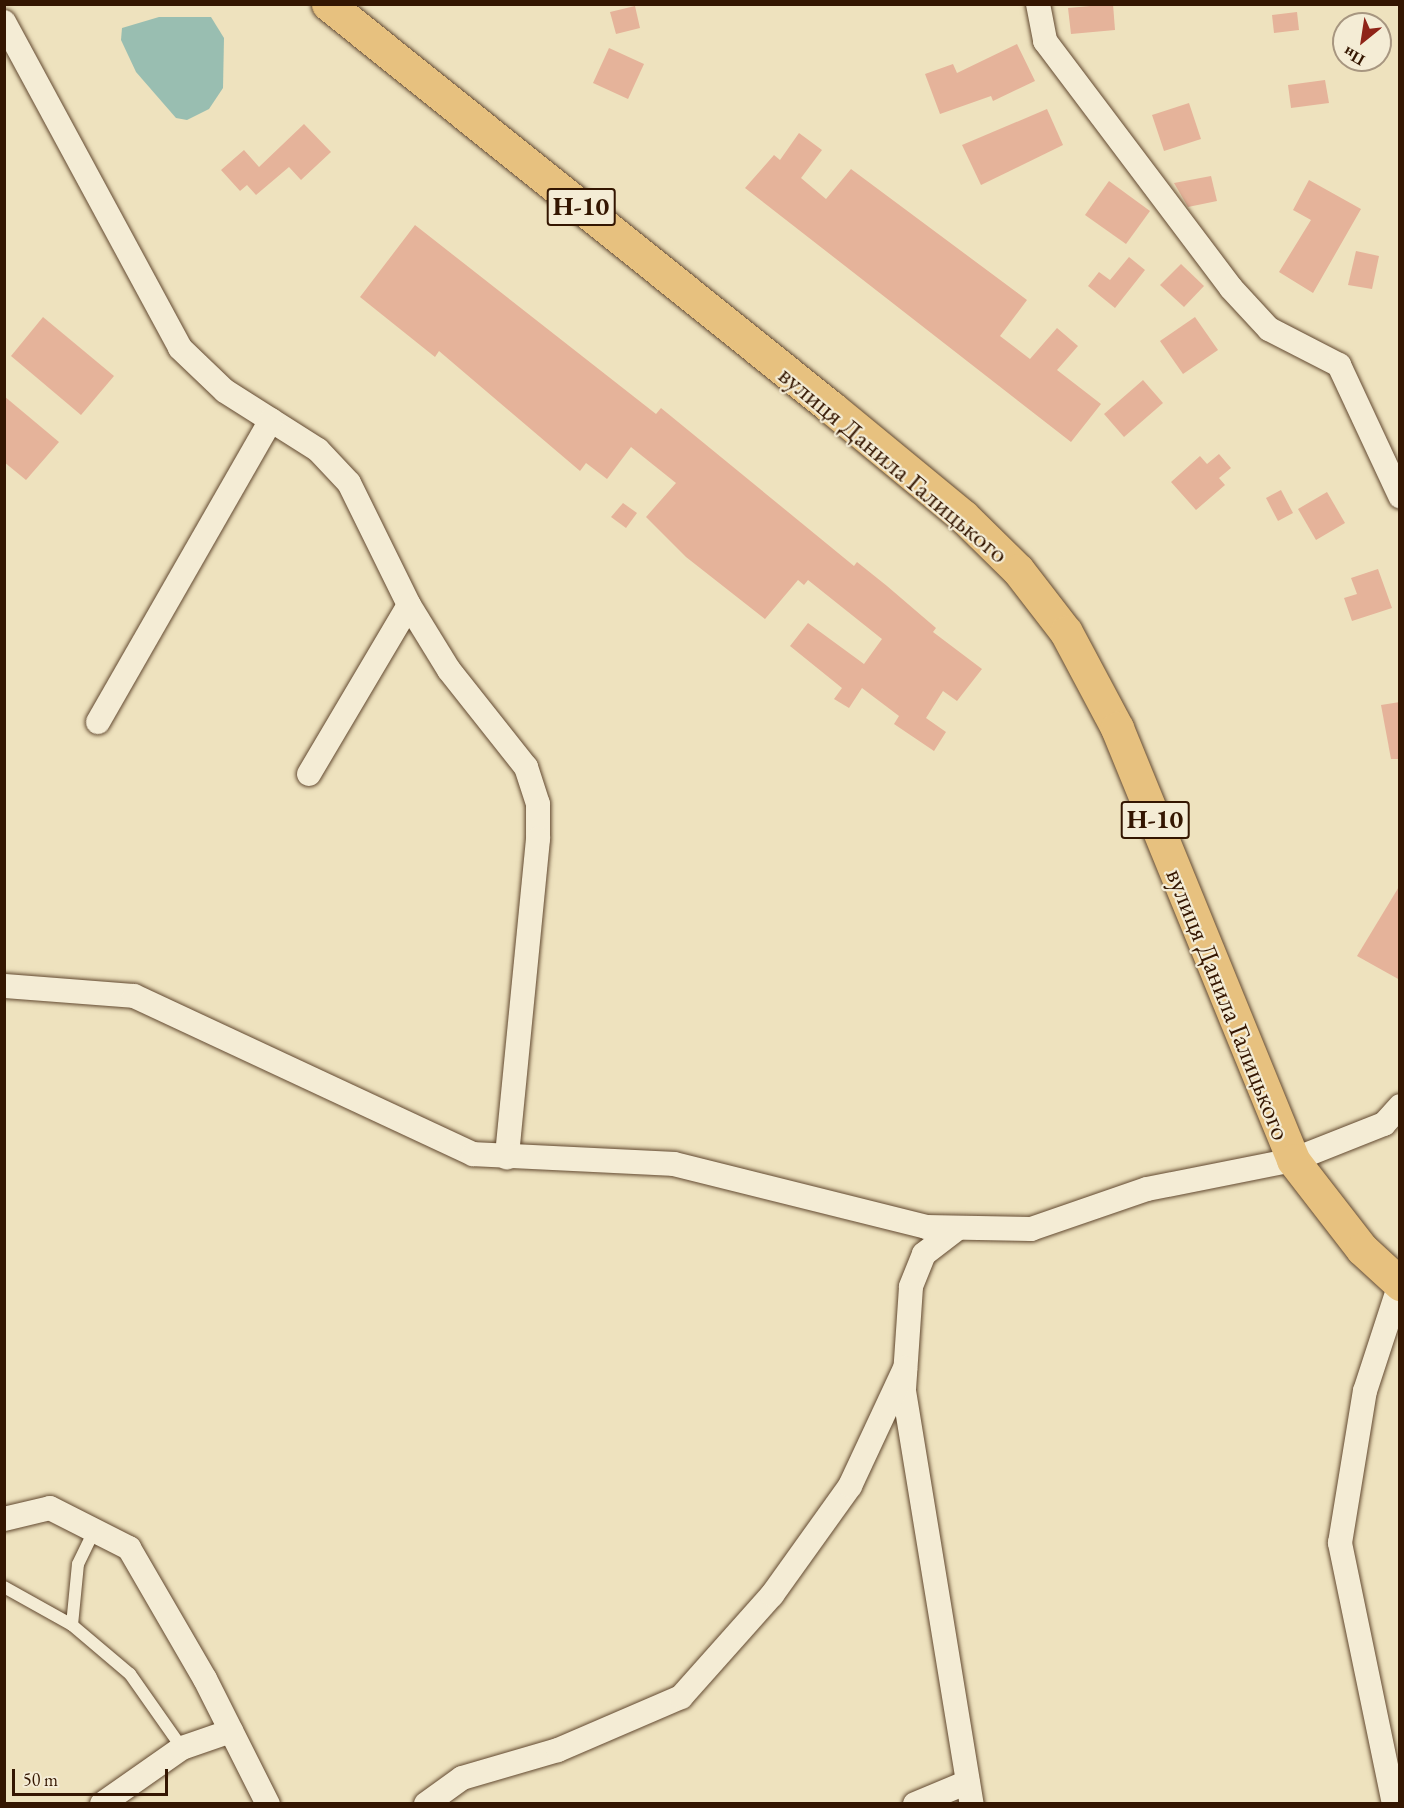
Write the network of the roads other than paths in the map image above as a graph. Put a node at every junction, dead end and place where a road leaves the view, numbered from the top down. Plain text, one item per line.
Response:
1 (328, 4) edge
2 (1038, 4) edge
3 (4, 22) edge
4 (271, 420) junction
5 (1400, 496) edge
6 (409, 605) junction
7 (99, 722) dead end
8 (309, 774) dead end
9 (4, 986) edge
10 (1400, 1106) edge
11 (507, 1157) junction
12 (1293, 1160) junction
13 (958, 1228) junction
14 (1400, 1284) edge
15 (905, 1368) junction
16 (4, 1519) edge
17 (94, 1531) junction
18 (4, 1587) edge
19 (72, 1625) junction
20 (231, 1731) junction
21 (182, 1748) junction
22 (970, 1793) edge
23 (102, 1803) edge
24 (268, 1803) edge
25 (426, 1803) edge
26 (915, 1803) edge
27 (1394, 1803) edge

1 - 12 main road, вулиця Данила Галицького / Н-10
2 - 5 street
3 - 4 street
4 - 6 street
4 - 7 street
6 - 8 street
6 - 11 street
9 - 11 street
10 - 12 street
11 - 13 street
12 - 13 street
12 - 14 main road, вулиця Данила Галицького / Н-10
13 - 15 street
14 - 27 street
15 - 22 street
15 - 25 street
16 - 17 street
17 - 19 lane
17 - 20 street
18 - 19 lane
19 - 21 lane
20 - 21 street
20 - 24 street
21 - 23 street
22 - 26 street

